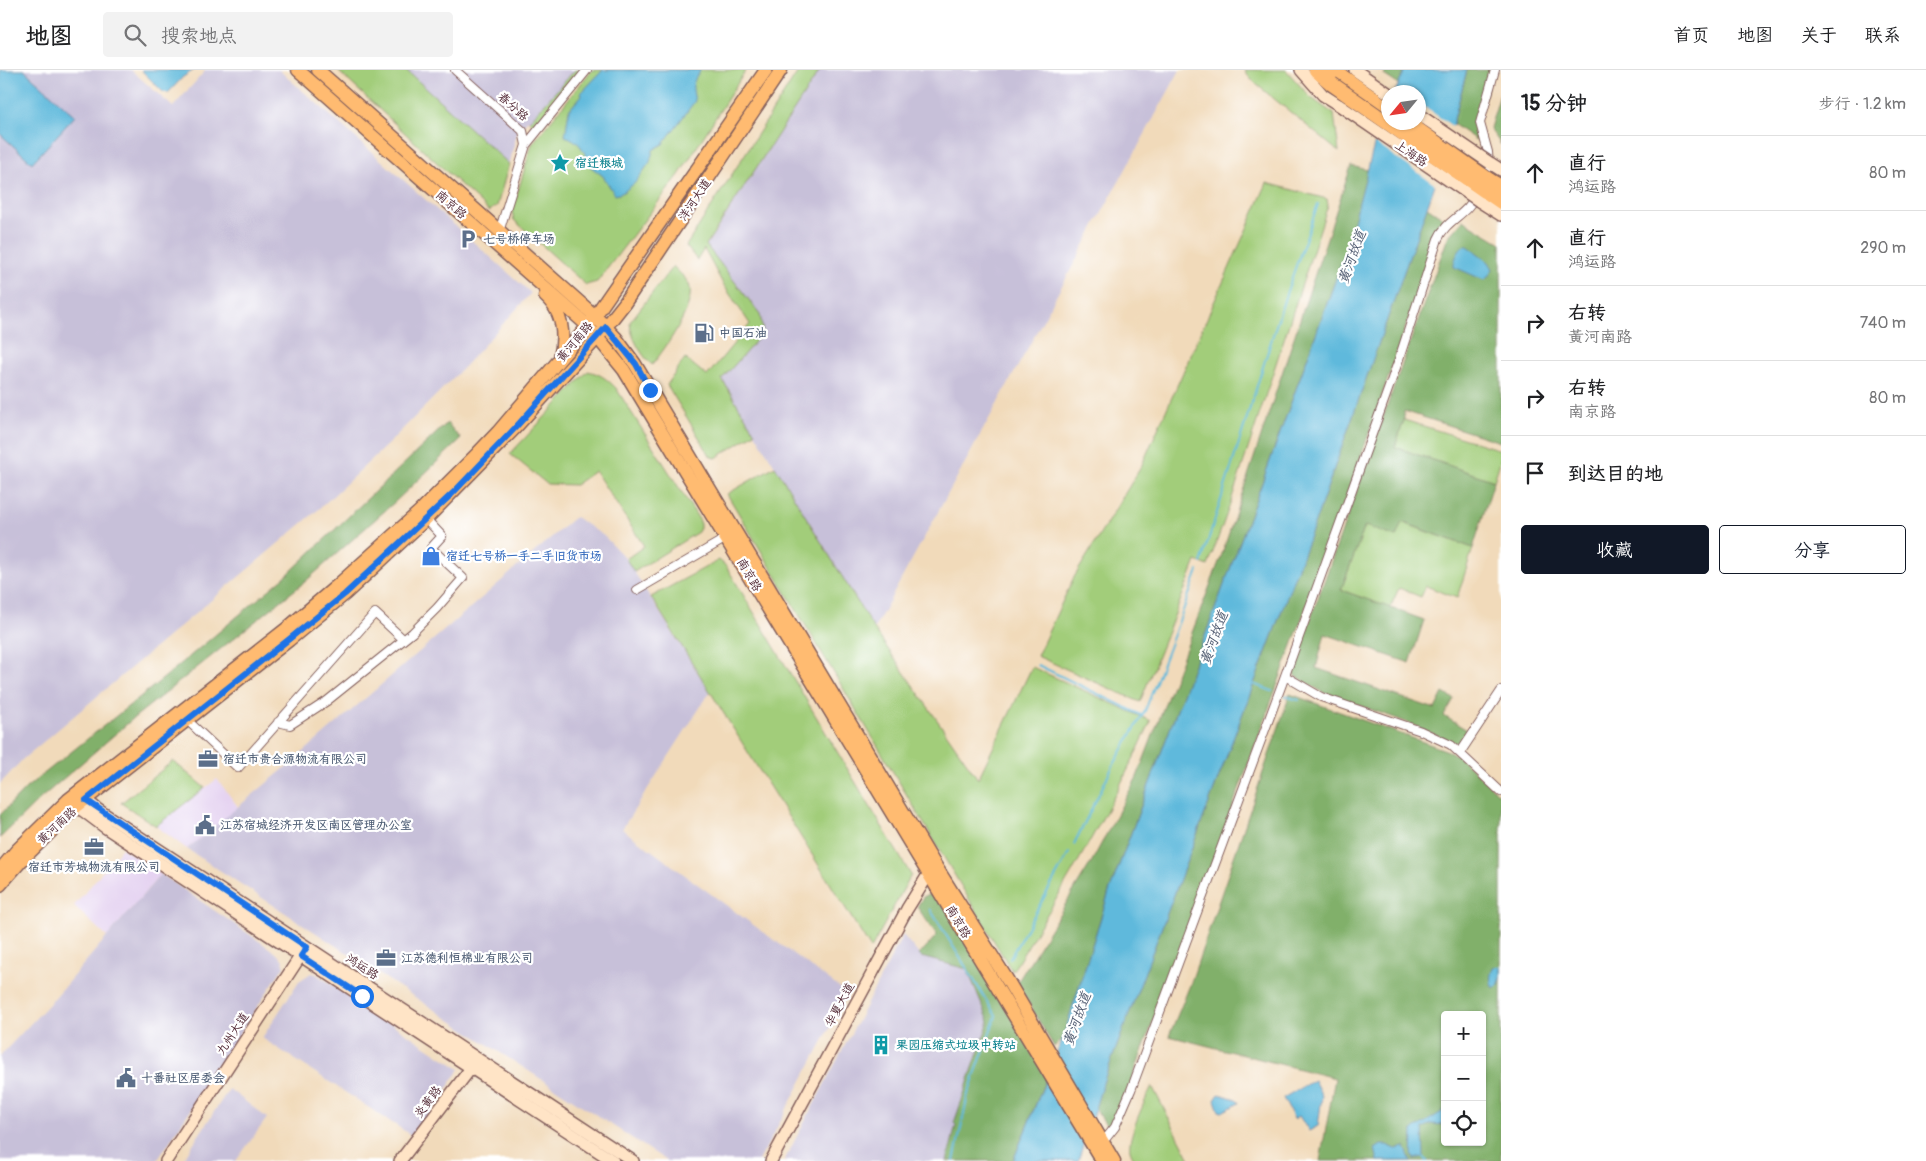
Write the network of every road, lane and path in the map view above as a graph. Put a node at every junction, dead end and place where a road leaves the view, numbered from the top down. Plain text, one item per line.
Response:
1 (298, 70) edge
2 (318, 70) edge
3 (455, 70) edge
4 (587, 70) edge
5 (766, 70) edge
6 (781, 70) edge
7 (1302, 70) edge
8 (1316, 70) edge
9 (1355, 70) edge
10 (1495, 70) edge
11 (1334, 76) edge
12 (1381, 88) edge
13 (1381, 105) edge
14 (1426, 119) edge
15 (540, 127) junction
16 (1416, 130) edge
17 (523, 131) junction
18 (526, 145) junction
19 (1501, 170) edge
20 (1501, 188) edge
21 (1484, 191) junction
22 (1501, 202) edge
23 (1501, 215) edge
24 (480, 231) junction
25 (499, 232) junction
26 (592, 321) junction
27 (602, 332) junction
28 (559, 361) junction
29 (426, 519) junction
30 (731, 535) junction
31 (637, 590) dead end
32 (403, 639) junction
33 (1285, 676) junction
34 (1501, 691) edge
35 (188, 720) junction
36 (278, 722) junction
37 (1460, 753) junction
38 (1501, 792) edge
39 (77, 800) junction
40 (932, 869) junction
41 (0, 870) edge
42 (0, 886) edge
43 (304, 951) junction
44 (474, 1063) junction
45 (1100, 1143) junction
46 (166, 1161) edge
47 (400, 1161) edge
48 (613, 1161) edge
49 (633, 1161) edge
50 (772, 1161) edge
51 (1102, 1161) edge
52 (1114, 1161) edge

1 - 24 main road, 南京路
2 - 25 main road, 南京路
3 - 17 street, 春分路
4 - 15 street
5 - 26 main road, 洋河大道
6 - 27 main road, 洋河大道
7 - 21 street, 上海路, bridge
8 - 11 highway, 上海路
9 - 12 street
10 - 33 street
11 - 13 highway, 上海路
11 - 21 highway, 上海路, bridge
14 - 19 street, bridge
15 - 17 street
15 - 18 street
16 - 21 highway, 上海路, bridge
17 - 18 street, 春分路
18 - 25 street, 春分路
20 - 21 highway, 上海路
21 - 22 highway, 上海路
21 - 23 street, 上海路
24 - 26 main road, 南京路
24 - 28 main road
25 - 26 main road, 南京路
26 - 27 main road, 南京路
26 - 28 main road, 黄河南路
27 - 29 main road, 黄河南路
27 - 30 main road, 南京路
28 - 39 main road, 黄河南路
29 - 32 street
29 - 35 main road, 黄河南路
30 - 31 street
30 - 40 main road, 南京路
32 - 36 street
32 - 36 street
33 - 37 street
33 - 45 street
34 - 37 street
35 - 36 street
35 - 39 main road, 黄河南路
37 - 38 street
39 - 41 main road, 黄河南路
39 - 42 main road, 黄河南路
39 - 43 street, 鸿运路
40 - 45 main road, 南京路
40 - 50 street, 华夏大道
43 - 44 street, 鸿运路
43 - 46 street, 九州大道
44 - 47 street, 炎黄路
44 - 48 street, 鸿运路
44 - 49 street, 鸿运路
45 - 51 main road, 南京路
45 - 52 main road, 南京路

